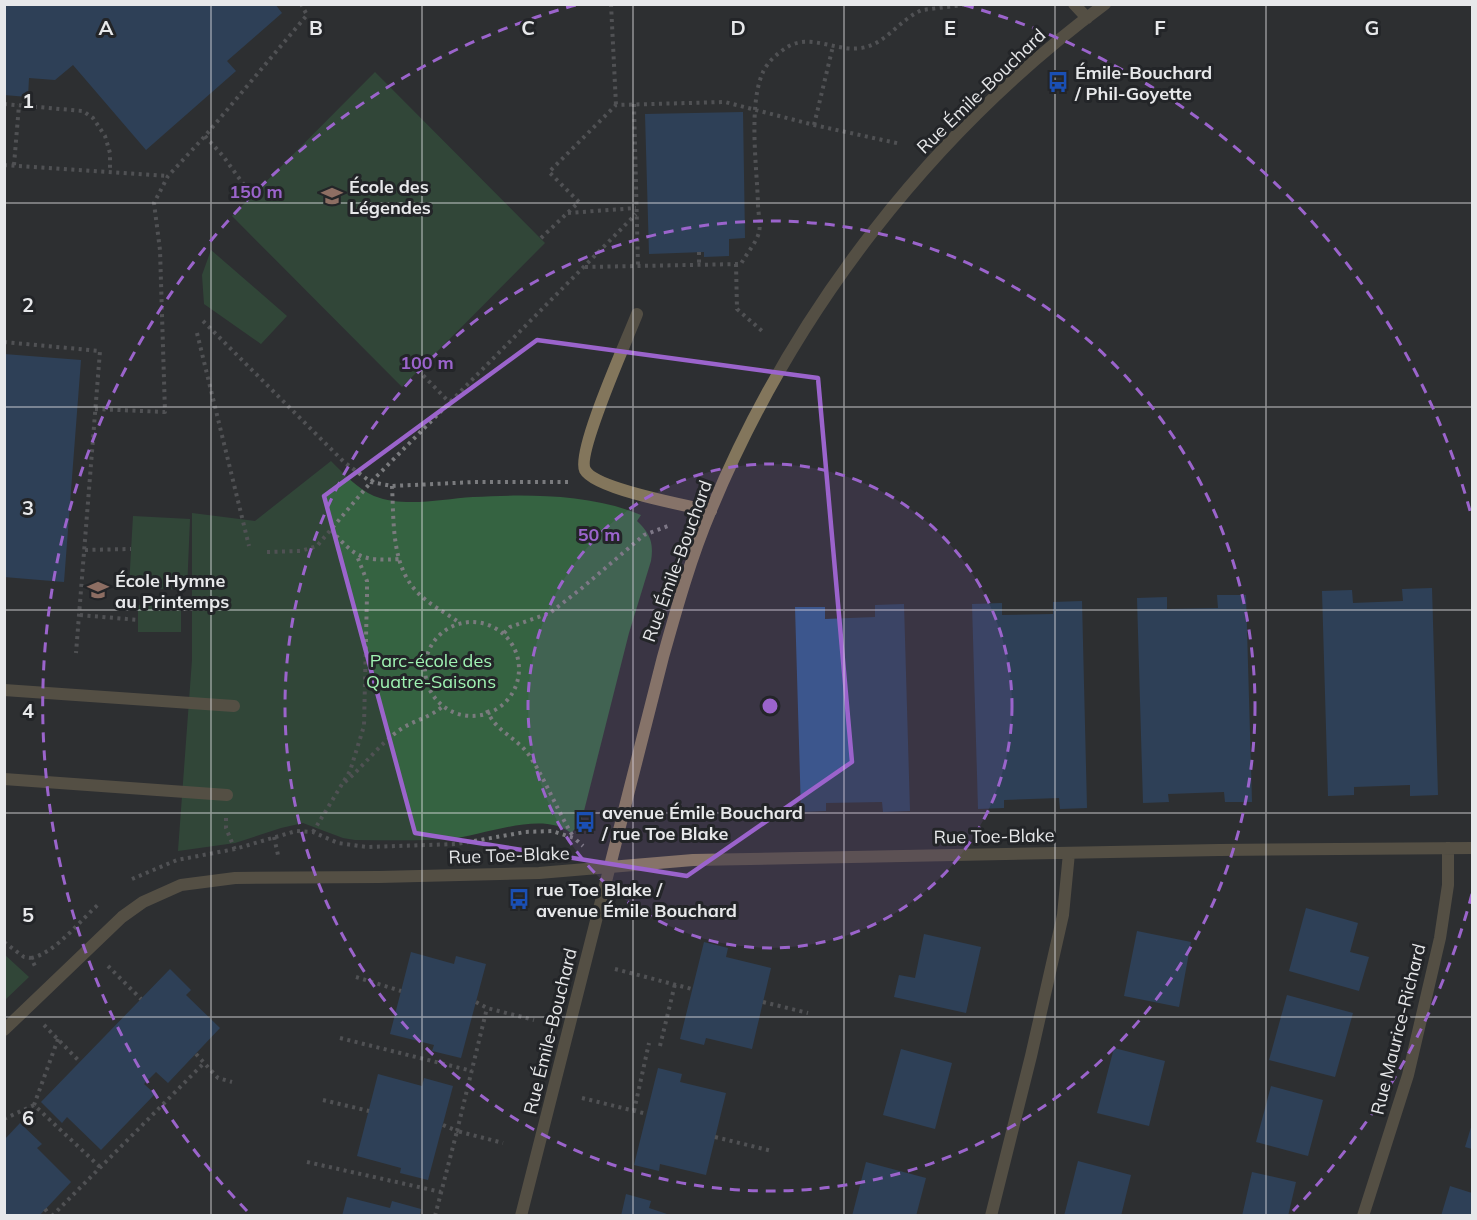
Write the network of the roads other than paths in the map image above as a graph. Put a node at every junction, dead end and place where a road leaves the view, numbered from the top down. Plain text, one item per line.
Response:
1 (1074, 4) edge
2 (1105, 4) edge
3 (1088, 18) junction
4 (637, 314) dead end
5 (711, 511) junction
6 (4, 690) edge
7 (234, 706) dead end
8 (4, 779) edge
9 (227, 795) road end
10 (1473, 848) edge
11 (1448, 849) junction
12 (1069, 853) junction
13 (609, 868) junction
14 (4, 1030) edge
15 (521, 1215) edge
16 (991, 1215) edge
17 (1363, 1215) edge

1 - 3 street
2 - 3 street, Rue Émile-Bouchard
3 - 5 street, Rue Émile-Bouchard
4 - 5 street
5 - 13 street, Rue Émile-Bouchard
6 - 7 street
8 - 9 street
10 - 11 street, Rue Toe-Blake
11 - 12 street, Rue Toe-Blake
11 - 17 street, Rue Maurice-Richard
12 - 13 street, Rue Toe-Blake
12 - 16 street, Rue Toe-Blake
13 - 14 street, Rue Toe-Blake
13 - 15 street, Rue Émile-Bouchard

